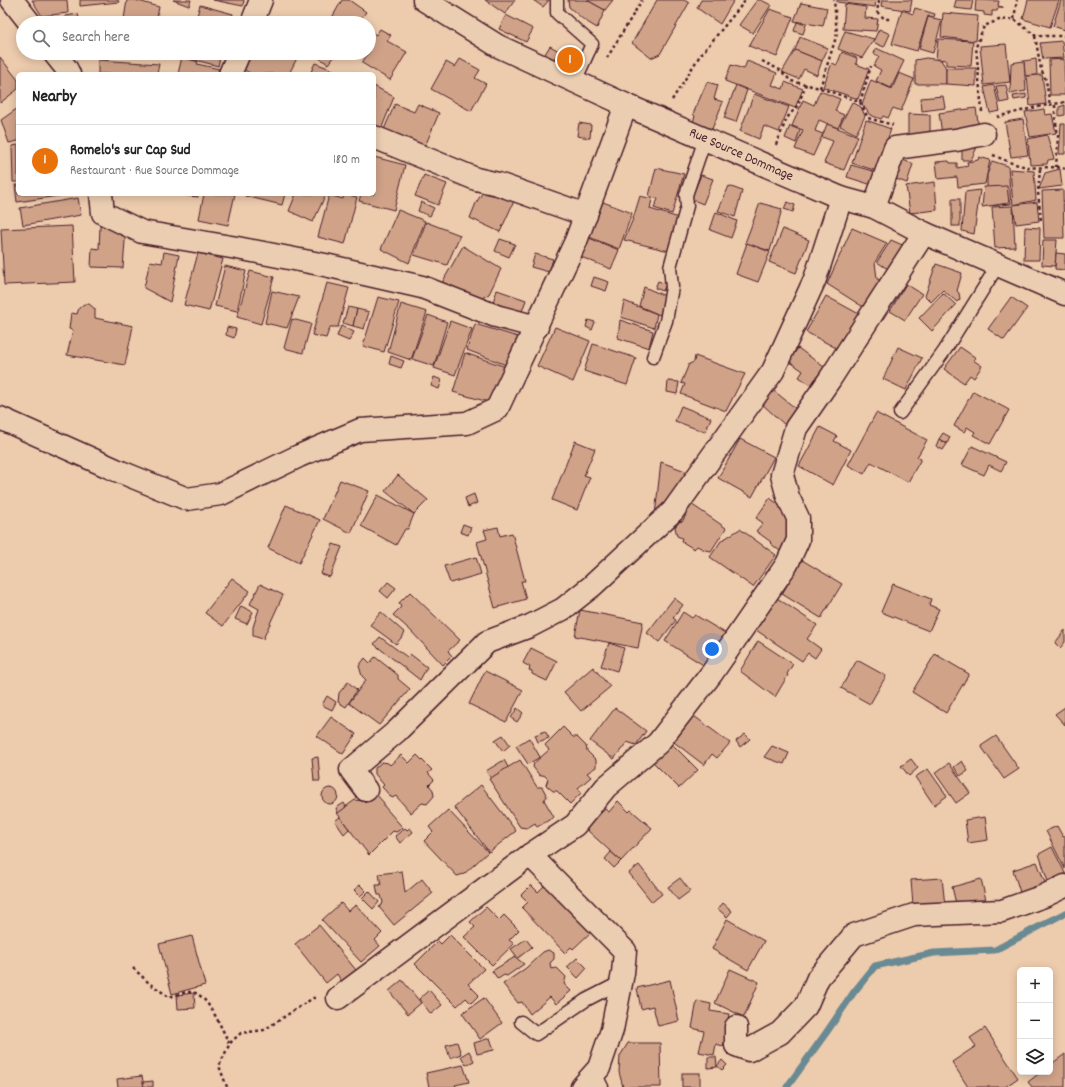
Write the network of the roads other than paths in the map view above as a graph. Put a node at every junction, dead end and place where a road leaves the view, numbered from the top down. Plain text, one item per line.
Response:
1 (12, 0) edge
2 (261, 0) edge
3 (424, 0) edge
4 (557, 0) edge
5 (25, 16) edge
6 (255, 16) edge
7 (60, 60) edge
8 (236, 60) edge
9 (68, 72) edge
10 (231, 72) edge
11 (582, 84) junction
12 (626, 105) junction
13 (984, 127) road end
14 (376, 139) edge
15 (705, 139) junction
16 (101, 196) edge
17 (841, 198) junction
18 (874, 207) junction
19 (586, 215) junction
20 (924, 233) junction
21 (998, 265) junction
22 (1065, 294) edge
23 (536, 328) junction
24 (653, 357) dead end
25 (900, 414) dead end
26 (0, 418) edge
27 (366, 790) dead end
28 (530, 855) junction
29 (1065, 886) edge
30 (621, 982) junction
31 (338, 998) road end
32 (521, 1022) dead end
33 (736, 1027) dead end
34 (593, 1082) edge

1 - 5 street
2 - 6 street
3 - 11 street, Rue Source Dommage
4 - 11 lane
7 - 9 street
8 - 10 street
11 - 12 street, Rue Source Dommage
12 - 15 street, Rue Source Dommage
12 - 19 street
13 - 18 street
14 - 19 street
15 - 17 street, Rue Source Dommage
15 - 24 lane
16 - 23 street
17 - 18 street, Rue Source Dommage
17 - 27 street
18 - 20 street, Rue Source Dommage
19 - 23 street
20 - 21 street, Rue Source Dommage
20 - 28 street
21 - 22 street, Rue Source Dommage
21 - 25 lane
23 - 26 street
28 - 30 street
28 - 31 street
29 - 33 street
30 - 32 lane
30 - 34 street

